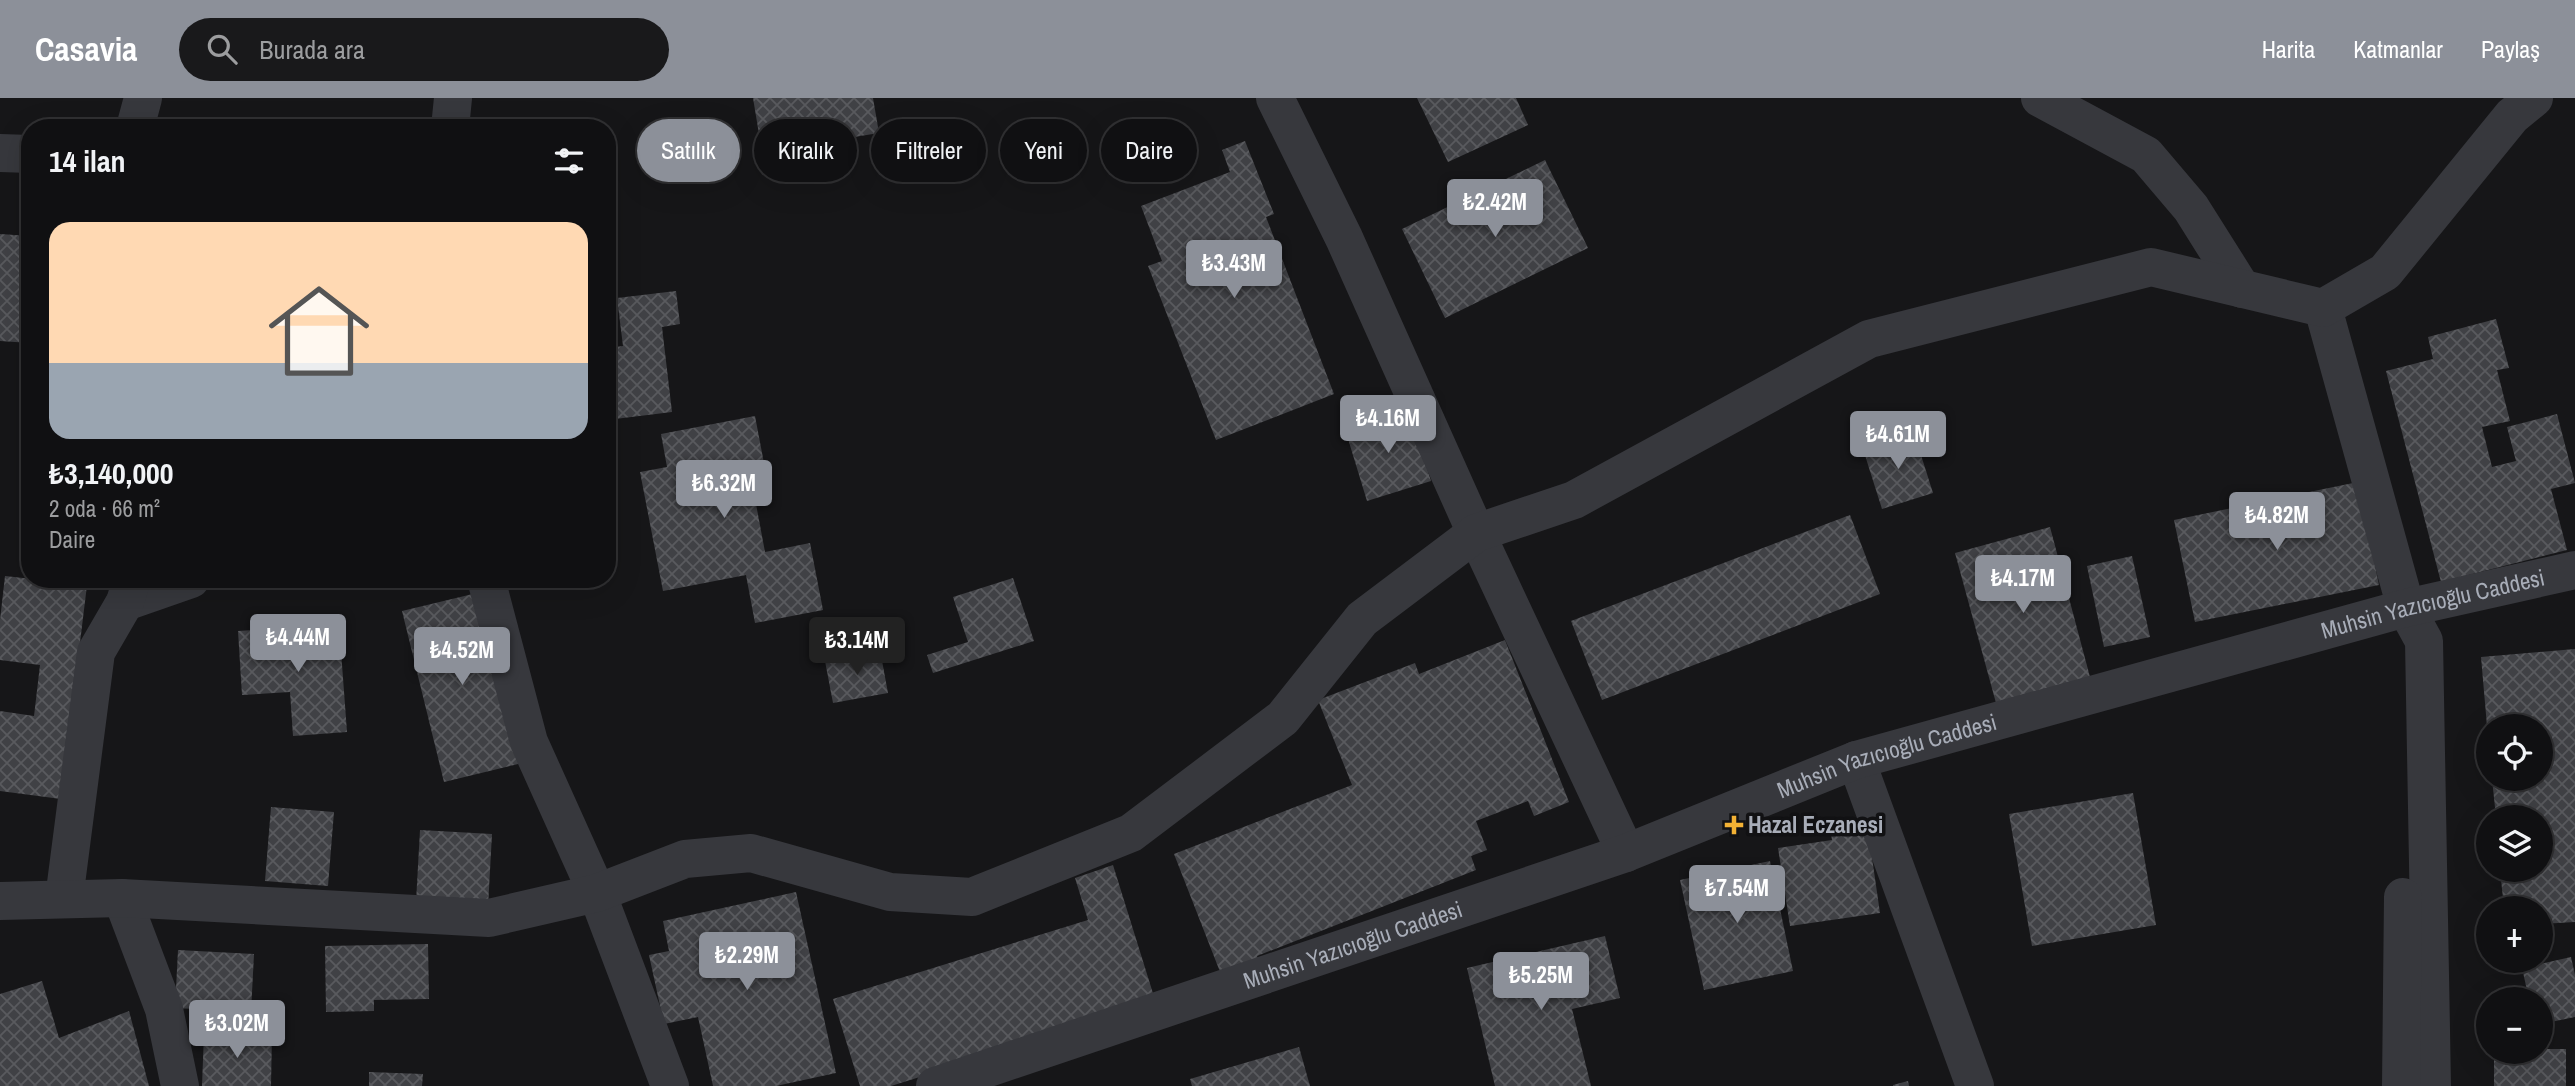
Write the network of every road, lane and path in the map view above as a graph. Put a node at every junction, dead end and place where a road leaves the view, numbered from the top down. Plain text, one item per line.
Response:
1 (143, 98) edge
2 (453, 98) edge
3 (1275, 98) edge
4 (2039, 98) edge
5 (2518, 104) edge
6 (137, 119) edge
7 (451, 119) edge
8 (0, 153) edge
9 (21, 154) edge
10 (2242, 289) junction
11 (2323, 308) junction
12 (1476, 533) junction
13 (2575, 570) edge
14 (488, 588) edge
15 (129, 591) edge
16 (2406, 608) junction
17 (1856, 760) junction
18 (1626, 853) junction
19 (597, 893) junction
20 (122, 898) junction
21 (64, 899) junction
22 (0, 901) edge
23 (180, 1086) edge
24 (670, 1086) edge
25 (934, 1086) edge
26 (1975, 1086) edge
27 (2401, 1086) edge
28 (2432, 1086) edge

1 - 6 street
2 - 7 street
3 - 12 street
4 - 10 street
5 - 11 street
8 - 9 street
10 - 11 street
10 - 12 street
11 - 16 street
12 - 18 street
12 - 19 street
13 - 16 street, Muhsin Yazıcıoğlu Caddesi
14 - 19 street
15 - 21 street
16 - 17 street, Muhsin Yazıcıoğlu Caddesi
16 - 27 street
16 - 28 street
17 - 18 street, Muhsin Yazıcıoğlu Caddesi
17 - 26 street
18 - 25 street, Muhsin Yazıcıoğlu Caddesi
19 - 20 street
19 - 24 street
20 - 21 street
20 - 23 street
21 - 22 street

